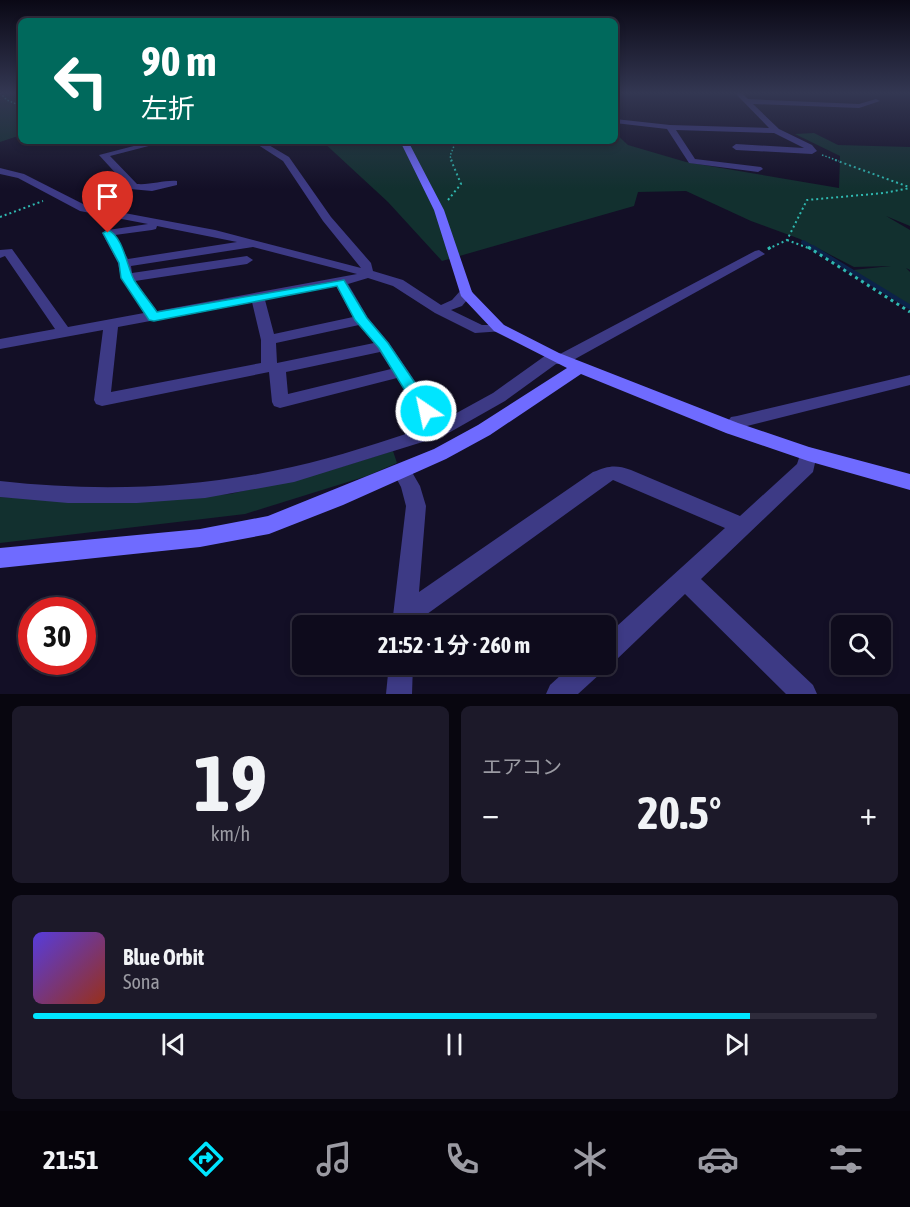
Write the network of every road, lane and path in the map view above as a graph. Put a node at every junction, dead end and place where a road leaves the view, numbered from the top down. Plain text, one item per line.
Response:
1 (646, 124) edge
2 (769, 124) edge
3 (670, 127) junction
4 (776, 131) junction
5 (138, 144) edge
6 (261, 144) edge
7 (406, 144) edge
8 (455, 144) edge
9 (736, 147) dead end
10 (812, 151) junction
11 (758, 169) dead end
12 (0, 171) edge
13 (21, 176) junction
14 (173, 183) dead end
15 (0, 185) edge
16 (910, 188) edge
17 (58, 196) junction
18 (439, 210) junction
19 (0, 217) edge
20 (165, 225) junction
21 (787, 240) junction
22 (254, 244) junction
23 (0, 254) edge
24 (759, 254) joint
25 (247, 260) dead end
26 (124, 263) junction
27 (366, 274) junction
28 (127, 278) junction
29 (340, 282) junction
30 (465, 293) junction
31 (258, 299) junction
32 (440, 310) junction
33 (910, 312) edge
34 (154, 317) junction
35 (362, 320) junction
36 (111, 324) junction
37 (500, 328) junction
38 (64, 332) junction
39 (268, 340) junction
40 (0, 344) edge
41 (384, 346) junction
42 (558, 358) junction
43 (274, 368) junction
44 (579, 368) junction
45 (400, 372) junction
46 (910, 380) edge
47 (732, 428) junction
48 (439, 430) junction
49 (808, 454) junction
50 (402, 472) junction
51 (910, 482) edge
52 (0, 489) edge
53 (742, 526) junction
54 (0, 558) edge
55 (686, 580) junction
56 (406, 615) edge
57 (413, 615) edge
58 (616, 642) edge
59 (401, 675) edge
60 (580, 675) edge
61 (399, 694) edge
62 (559, 694) edge
63 (804, 694) edge

1 - 3 street
2 - 4 street
3 - 4 street
3 - 11 street
4 - 10 street
5 - 14 street
6 - 27 street
7 - 18 street
8 - 18 path
9 - 10 street
10 - 16 path
12 - 13 street
13 - 15 street
13 - 17 street
16 - 21 path
17 - 19 path
17 - 20 street
18 - 30 street
20 - 22 street
20 - 26 street
21 - 24 path
21 - 33 path
22 - 26 street
22 - 27 street
23 - 38 street
24 - 42 street
25 - 28 street
26 - 28 street
27 - 29 street
27 - 32 street
28 - 34 street
29 - 31 street
29 - 35 street
30 - 32 street
30 - 37 street
31 - 34 street
31 - 39 street
32 - 37 street
34 - 36 street
35 - 39 street
35 - 41 street
36 - 38 street
36 - 43 street
37 - 42 street
38 - 40 street
39 - 43 street
41 - 43 street
41 - 45 street
42 - 44 street
42 - 48 street
43 - 45 street
44 - 47 street
44 - 50 street
45 - 48 street
46 - 47 street
47 - 49 street
48 - 52 street
49 - 51 street
49 - 53 street
50 - 54 street
50 - 56 street
53 - 55 street
53 - 57 street
55 - 58 street
55 - 63 street
59 - 61 street
60 - 62 street

